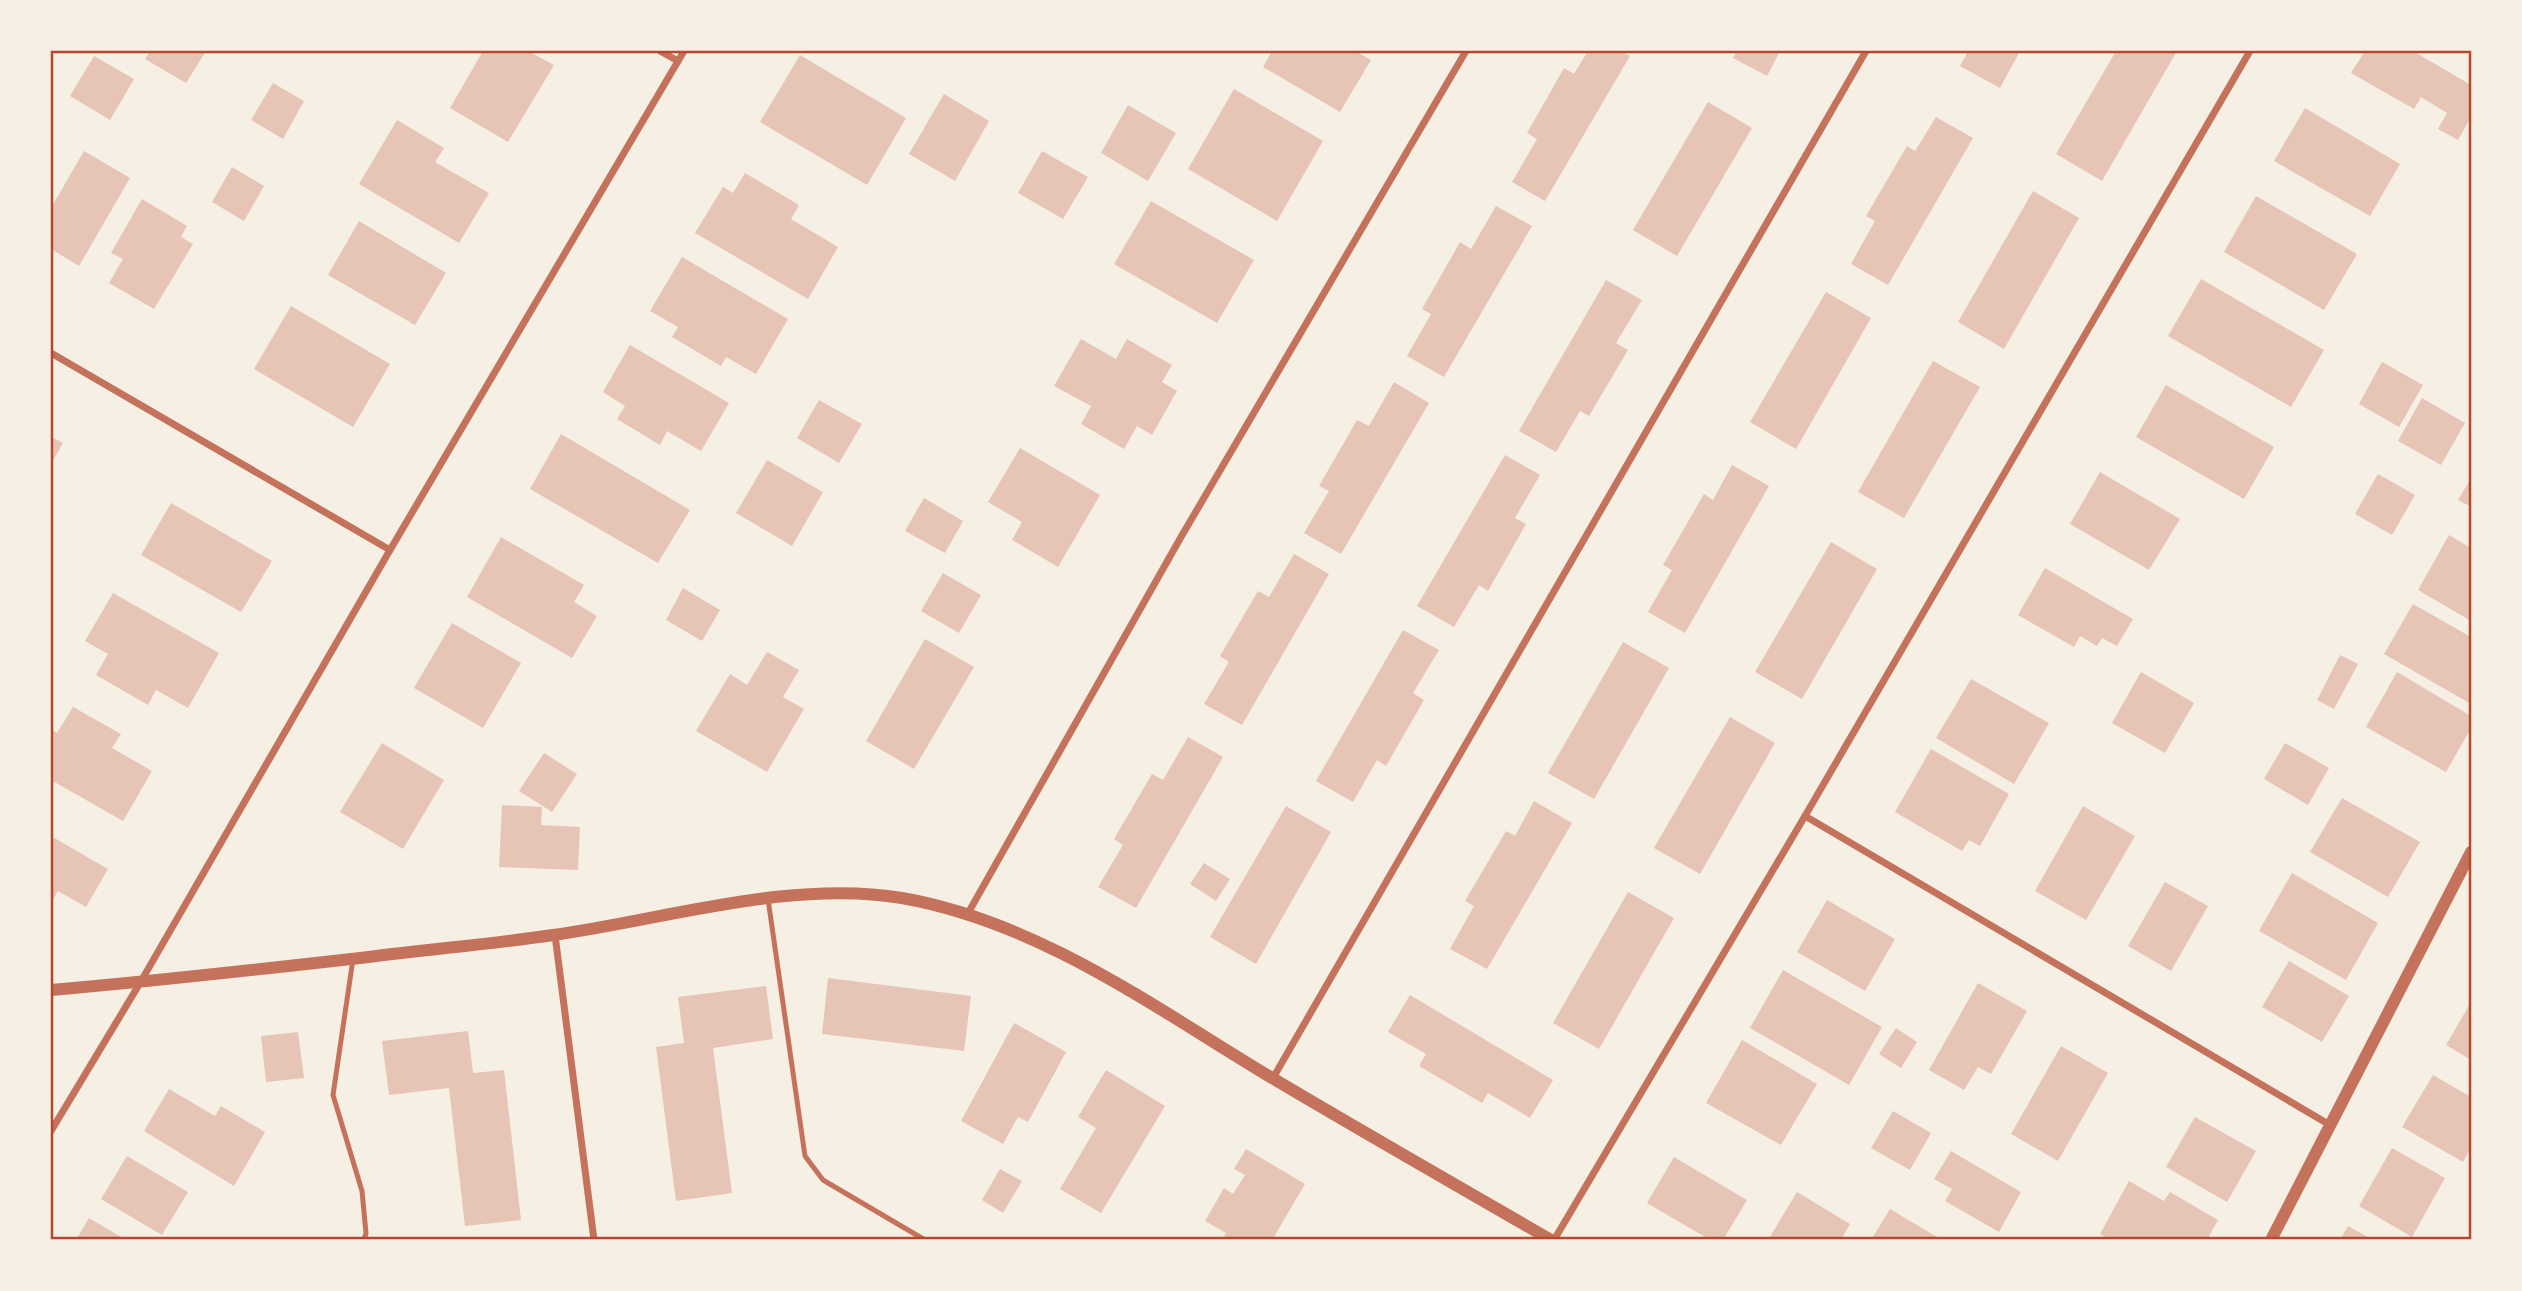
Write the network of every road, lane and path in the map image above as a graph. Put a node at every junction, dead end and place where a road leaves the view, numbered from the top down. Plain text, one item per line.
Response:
1 (660, 51) edge
2 (684, 51) edge
3 (1466, 51) edge
4 (1866, 51) edge
5 (2250, 51) edge
6 (678, 61) junction
7 (51, 353) edge
8 (390, 550) junction
9 (1805, 816) junction
10 (2471, 852) edge
11 (768, 899) junction
12 (967, 915) junction
13 (555, 935) junction
14 (353, 958) junction
15 (140, 983) junction
16 (51, 990) edge
17 (1273, 1078) junction
18 (2330, 1125) junction
19 (51, 1131) edge
20 (363, 1240) edge
21 (594, 1240) edge
22 (925, 1240) edge
23 (1553, 1240) edge
24 (2271, 1240) edge

1 - 6 street
2 - 6 street
3 - 12 street
4 - 17 street
5 - 9 street
6 - 8 street
7 - 8 street
8 - 15 street
9 - 18 street
9 - 23 street
10 - 18 street
11 - 12 street
11 - 13 street
11 - 22 lane
12 - 17 street
13 - 14 street
13 - 21 street
14 - 15 street
14 - 20 lane
15 - 16 street
15 - 19 street
17 - 23 street
18 - 24 street

